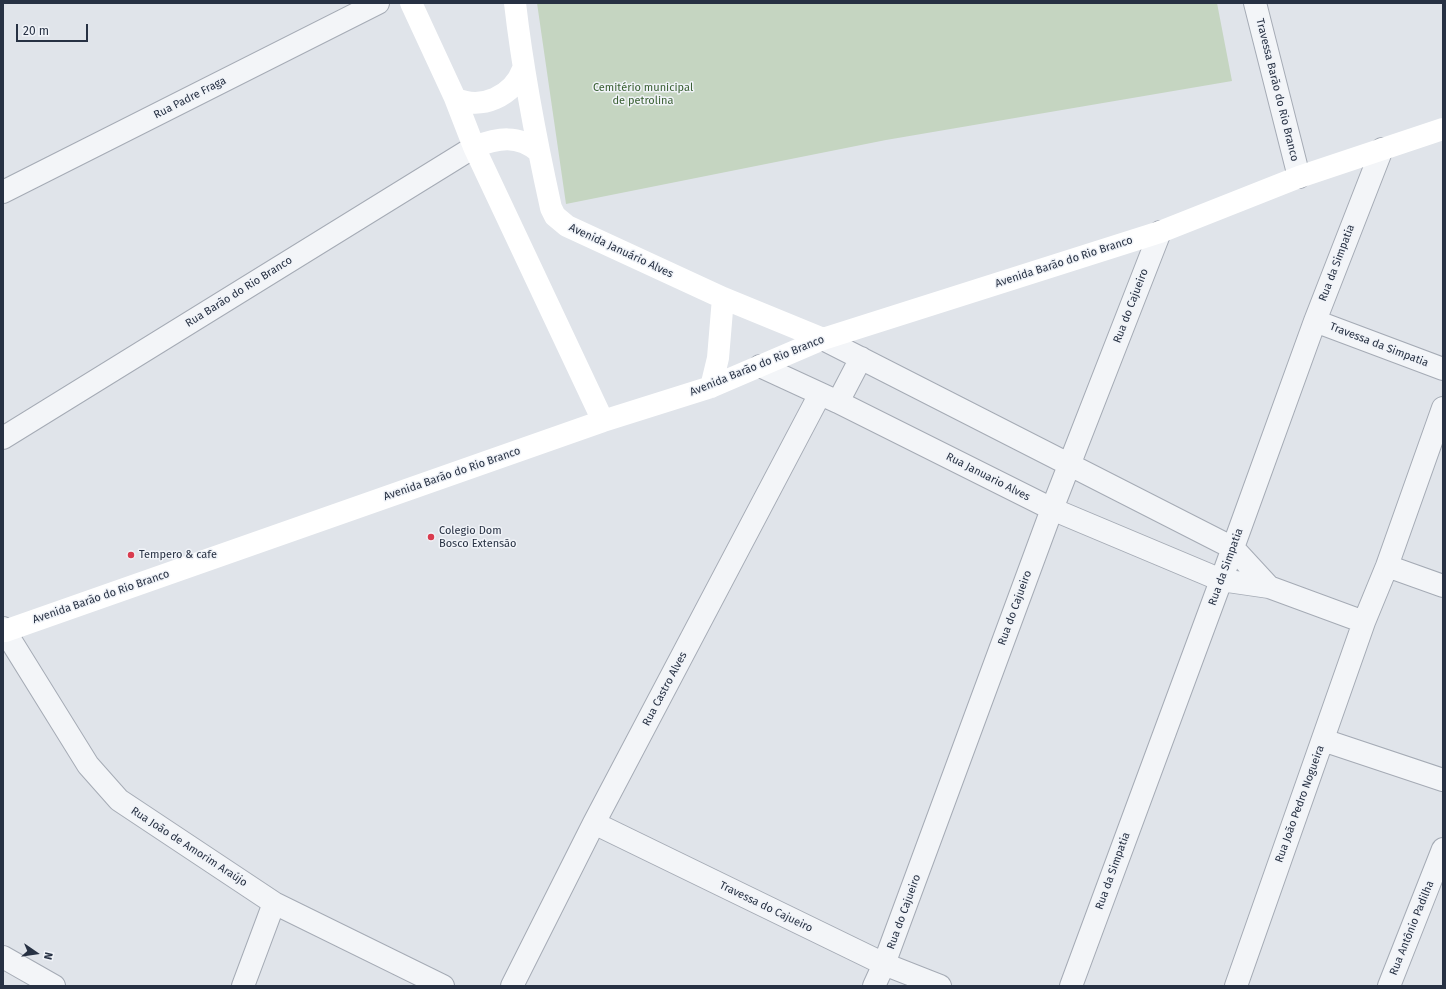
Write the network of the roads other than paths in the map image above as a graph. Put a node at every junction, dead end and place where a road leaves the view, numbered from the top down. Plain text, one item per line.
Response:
1 (378, 3) edge
2 (411, 3) edge
3 (515, 3) edge
4 (1256, 3) edge
5 (523, 69) junction
6 (455, 98) junction
7 (1443, 129) edge
8 (474, 147) junction
9 (1382, 149) junction
10 (539, 152) junction
11 (1299, 177) junction
12 (3, 192) edge
13 (1160, 232) junction
14 (723, 298) junction
15 (1315, 321) junction
16 (823, 339) junction
17 (861, 358) junction
18 (760, 366) junction
19 (1443, 369) edge
20 (711, 387) junction
21 (829, 398) junction
22 (1443, 408) edge
23 (603, 422) junction
24 (3, 438) edge
25 (1069, 466) junction
26 (1052, 509) junction
27 (1233, 548) junction
28 (1388, 566) junction
29 (1221, 580) junction
30 (1443, 586) edge
31 (1269, 587) junction
32 (1364, 622) junction
33 (4, 630) edge
34 (1323, 740) junction
35 (1443, 780) edge
36 (594, 823) junction
37 (1443, 848) edge
38 (274, 903) junction
39 (3, 957) edge
40 (884, 964) junction
41 (54, 986) edge
42 (243, 986) edge
43 (443, 986) edge
44 (512, 986) edge
45 (874, 986) edge
46 (940, 986) edge
47 (1071, 986) edge
48 (1236, 986) edge
49 (1389, 986) edge

1 - 12 street, Rua Padre Fraga
2 - 6 street
3 - 5 street, Avenida Januário Alves
4 - 11 street, Travessa Barão do Rio Branco
5 - 6 street
5 - 10 street, Avenida Januário Alves
6 - 8 street
7 - 9 street, Avenida Barão do Rio Branco
8 - 10 street
8 - 23 street
8 - 24 street, Rua Barão do Rio Branco
9 - 11 street, Avenida Barão do Rio Branco
9 - 15 street, Rua da Simpatia
10 - 14 street, Avenida Januário Alves
11 - 13 street, Avenida Barão do Rio Branco
13 - 16 street, Avenida Barão do Rio Branco
13 - 25 street, Rua do Cajueiro
14 - 16 street, Avenida Januário Alves
14 - 20 street
15 - 19 street, Travessa da Simpatia
15 - 27 street, Rua da Simpatia
16 - 17 street
16 - 18 street, Avenida Barão do Rio Branco
17 - 21 street, Rua Castro Alves
17 - 25 street
18 - 20 street, Avenida Barão do Rio Branco
18 - 21 street, Rua Januario Alves
20 - 23 street, Avenida Barão do Rio Branco
21 - 26 street, Rua Januario Alves
21 - 36 street, Rua Castro Alves
22 - 28 street, Rua João Pedro Nogueira
23 - 33 street, Avenida Barão do Rio Branco
25 - 26 street, Rua do Cajueiro
25 - 27 street
26 - 29 street, Rua Januario Alves
26 - 40 street, Rua do Cajueiro
27 - 29 street, Rua da Simpatia
27 - 31 street
28 - 30 street
28 - 32 street, Rua João Pedro Nogueira
29 - 31 street
29 - 47 street, Rua da Simpatia
31 - 32 street
32 - 34 street, Rua João Pedro Nogueira
33 - 38 street, Rua João de Amorim Araújo
34 - 35 street
34 - 48 street, Rua João Pedro Nogueira
36 - 40 street, Travessa do Cajueiro
36 - 44 street, Rua Castro Alves
37 - 49 street, Rua Antônio Padilha
38 - 42 street
38 - 43 street, Rua João de Amorim Araújo
39 - 41 street
40 - 45 street, Rua do Cajueiro
40 - 46 street, Travessa do Cajueiro

